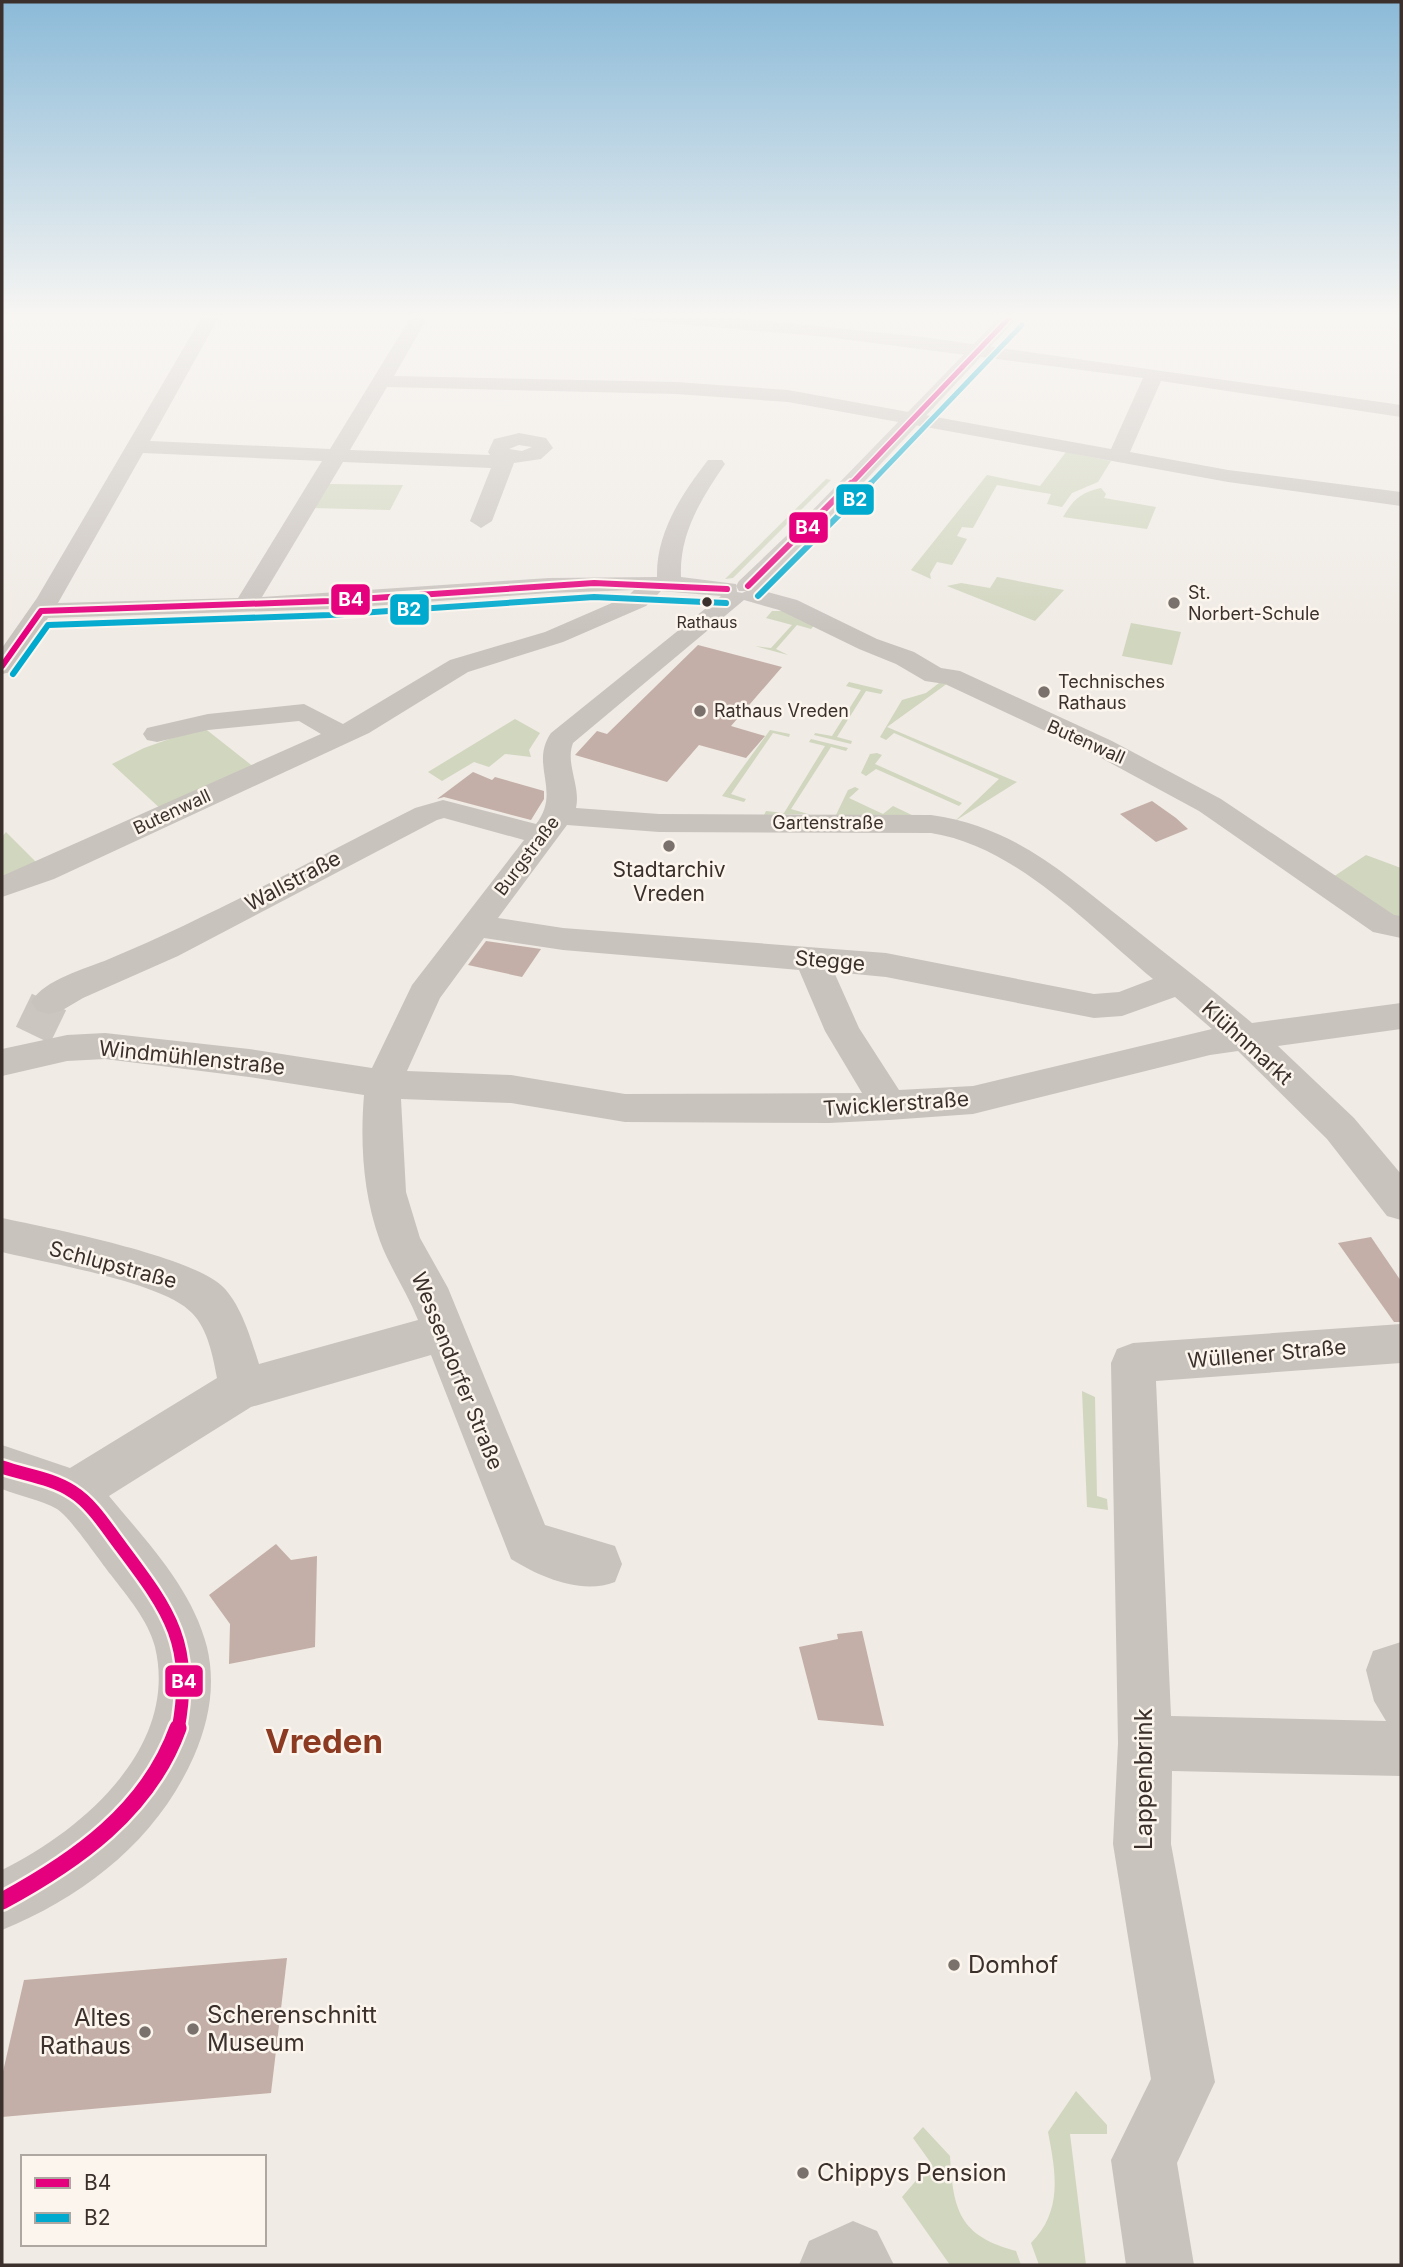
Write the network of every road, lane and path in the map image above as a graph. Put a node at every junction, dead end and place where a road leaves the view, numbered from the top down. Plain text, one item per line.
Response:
1 (150, 421) edge
2 (358, 421) edge
3 (910, 421) edge
4 (928, 421) edge
5 (1134, 421) edge
6 (135, 447) junction
7 (336, 456) junction
8 (1118, 457) junction
9 (715, 464) dead end
10 (1401, 499) edge
11 (481, 520) dead end
12 (662, 585) junction
13 (740, 592) junction
14 (249, 604) junction
15 (41, 611) junction
16 (2, 666) edge
17 (158, 734) dead end
18 (342, 735) junction
19 (553, 825) junction
20 (2, 887) edge
21 (1076, 899) joint
22 (474, 926) junction
23 (1401, 927) edge
24 (811, 959) junction
25 (1180, 982) junction
26 (49, 1002) tunnel mouth
27 (1401, 1016) edge
28 (1244, 1038) junction
29 (20, 1051) edge
30 (383, 1084) junction
31 (889, 1107) junction
32 (1401, 1204) edge
33 (2, 1235) edge
34 (444, 1332) junction
35 (1401, 1343) edge
36 (1133, 1363) joint
37 (242, 1389) junction
38 (2, 1467) edge
39 (74, 1492) junction
40 (597, 1564) dead end
41 (1401, 1668) edge
42 (1401, 1701) edge
43 (1145, 1743) junction
44 (1401, 1749) edge
45 (2, 1900) edge
46 (1160, 2265) edge

1 - 6 street
2 - 7 street
3 - 13 street, Burgstraße
4 - 8 street
5 - 8 street
6 - 7 street
6 - 15 street
7 - 11 street
7 - 14 street
8 - 10 street
9 - 12 street
12 - 13 street, Butenwall
12 - 14 street, Butenwall
12 - 18 street, Butenwall
13 - 19 street, Burgstraße
13 - 23 street, Butenwall
14 - 15 street, Butenwall
15 - 16 street
17 - 18 street
18 - 20 street, Butenwall
19 - 21 street, Gartenstraße
19 - 22 street, Burgstraße
19 - 26 street, Wallstraße
21 - 25 street, Klühnmarkt
22 - 24 street, Stegge
22 - 30 street, Burgstraße
24 - 25 street, Stegge
24 - 31 street
25 - 28 street, Klühnmarkt
27 - 28 street, Twicklerstraße
28 - 31 street, Twicklerstraße
28 - 32 street, Klühnmarkt
29 - 30 street, Windmühlenstraße
30 - 31 street, Twicklerstraße
30 - 34 street, Wessendorfer Straße
33 - 37 street, Schlupstraße
34 - 37 street
34 - 40 street, Wessendorfer Straße
35 - 36 street, Wüllener Straße
36 - 43 street, Lappenbrink
37 - 39 street
38 - 39 street
39 - 45 street
41 - 42 street
43 - 44 street
43 - 46 street, Lappenbrink

